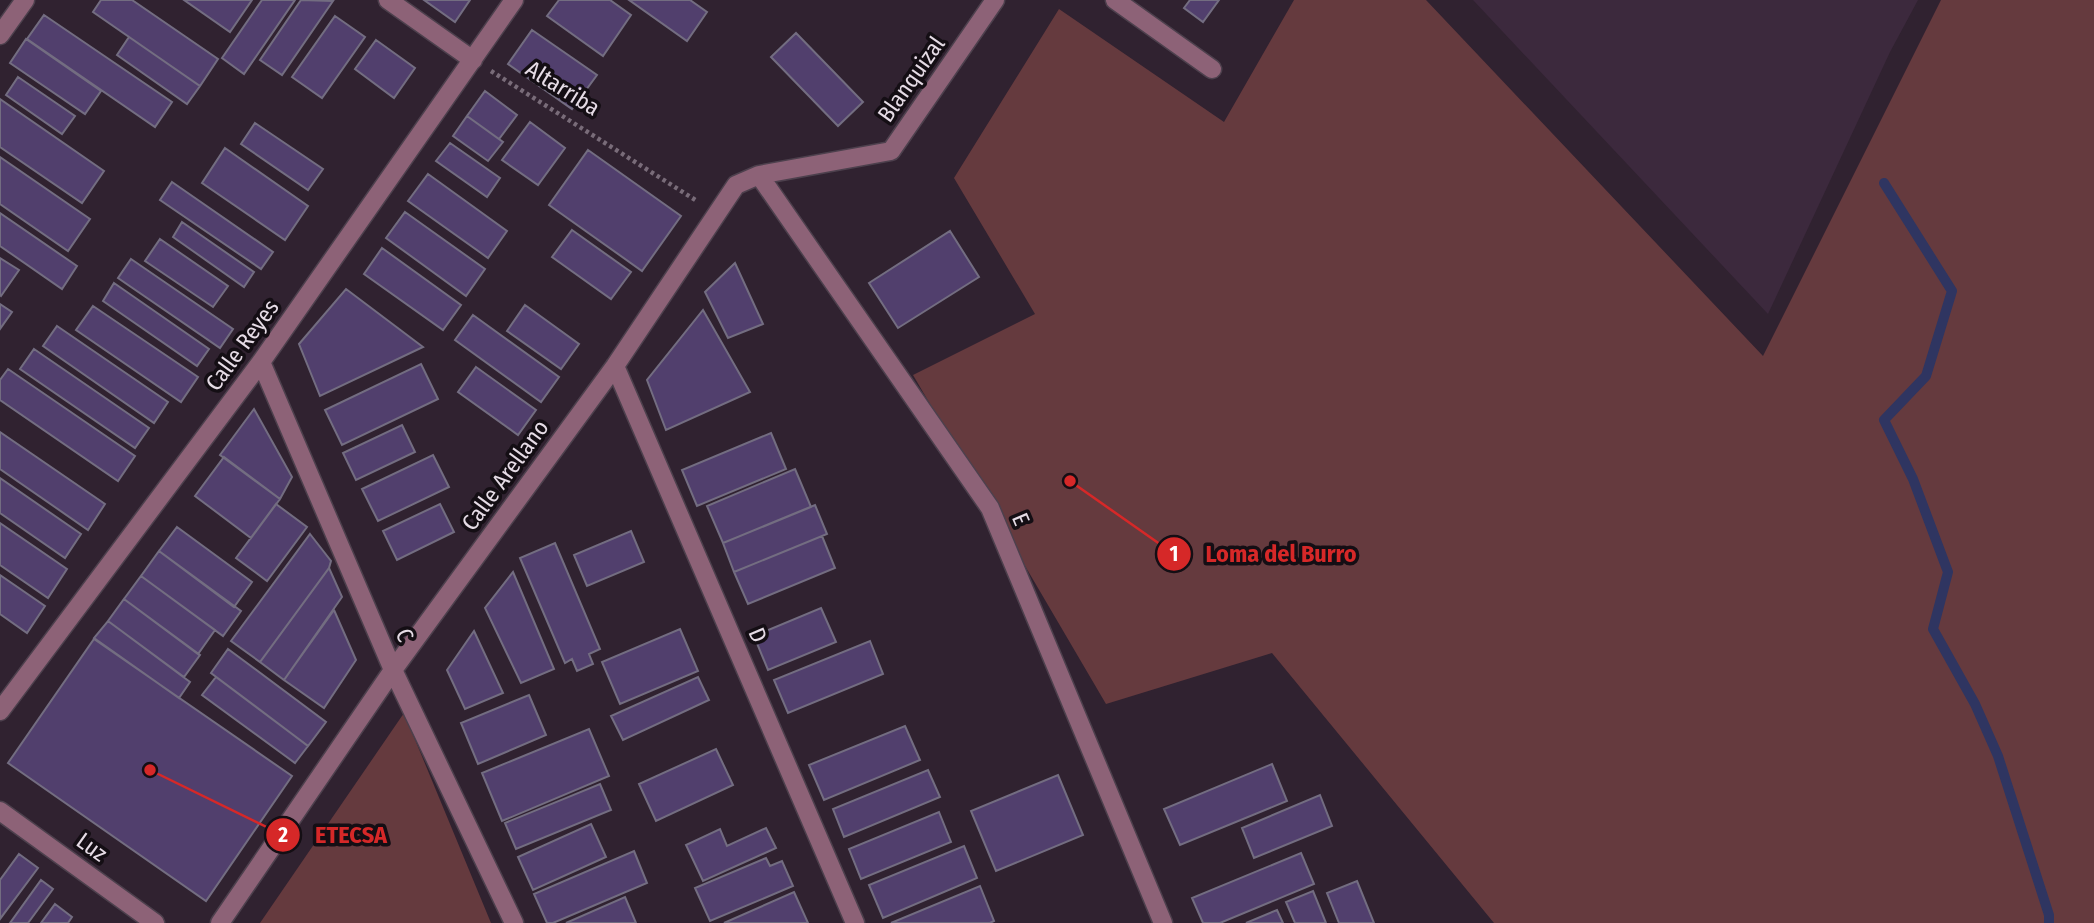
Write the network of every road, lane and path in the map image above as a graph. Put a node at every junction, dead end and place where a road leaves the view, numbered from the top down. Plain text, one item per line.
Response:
1 (24, 0) edge
2 (388, 0) edge
3 (514, 0) edge
4 (995, 0) edge
5 (1115, 0) edge
6 (0, 35) edge
7 (473, 60) junction
8 (1212, 69) dead end
9 (891, 151) joint
10 (759, 175) junction
11 (715, 213) junction
12 (261, 362) junction
13 (615, 366) junction
14 (393, 670) junction
15 (0, 711) edge
16 (0, 811) edge
17 (155, 923) edge
18 (220, 923) edge
19 (513, 923) edge
20 (855, 923) edge
21 (1163, 923) edge

1 - 6 street
2 - 7 street
3 - 7 street, Calle Reyes
4 - 9 street, Blanquizal
5 - 8 street
7 - 11 path, Altarriba
7 - 12 street, Calle Reyes
9 - 10 street, Calle Arellano
10 - 11 street, Calle Arellano
10 - 21 street, E
11 - 13 street, Calle Arellano
12 - 14 street, C
12 - 15 street, Calle Reyes
13 - 14 street, Calle Arellano
13 - 20 street, D
14 - 18 street, Calle Arellano
14 - 19 street, C
16 - 17 street, Luz

